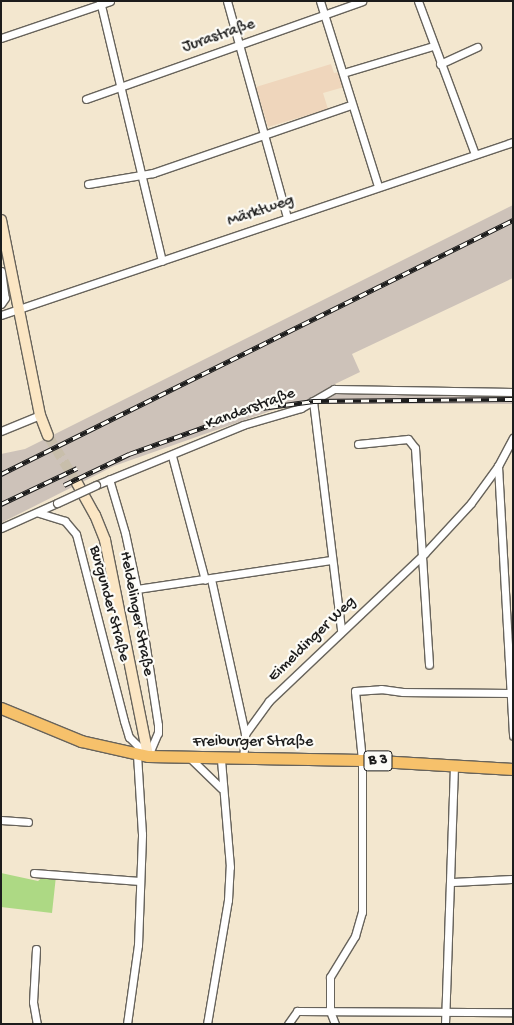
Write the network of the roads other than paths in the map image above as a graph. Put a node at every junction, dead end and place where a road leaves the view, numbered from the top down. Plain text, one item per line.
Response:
1 (110, 1) edge
2 (227, 1) edge
3 (320, 1) edge
4 (362, 1) edge
5 (418, 1) edge
6 (100, 3) edge
7 (324, 16) junction
8 (1, 38) edge
9 (239, 44) junction
10 (433, 46) junction
11 (478, 47) dead end
12 (440, 64) junction
13 (343, 73) junction
14 (122, 85) junction
15 (86, 99) dead end
16 (351, 105) junction
17 (265, 136) junction
18 (513, 142) edge
19 (475, 154) junction
20 (142, 173) junction
21 (88, 184) dead end
22 (378, 186) junction
23 (288, 218) junction
24 (1, 220) edge
25 (162, 262) junction
26 (1, 271) edge
27 (3, 303) edge
28 (20, 310) junction
29 (1, 315) edge
30 (513, 392) edge
31 (313, 401) junction
32 (40, 415) junction
33 (1, 430) edge
34 (48, 436) tunnel mouth
35 (513, 438) edge
36 (358, 444) dead end
37 (172, 456) junction
38 (498, 466) junction
39 (109, 479) junction
40 (77, 483) tunnel mouth
41 (38, 513) junction
42 (1, 528) edge
43 (424, 554) junction
44 (331, 560) junction
45 (208, 580) junction
46 (137, 589) junction
47 (341, 630) junction
48 (429, 665) dead end
49 (508, 694) junction
50 (1, 708) edge
51 (245, 734) junction
52 (513, 736) edge
53 (142, 756) junction
54 (190, 758) junction
55 (221, 759) junction
56 (243, 759) junction
57 (362, 760) junction
58 (454, 766) junction
59 (513, 769) edge
60 (221, 788) junction
61 (1, 820) edge
62 (28, 822) dead end
63 (34, 873) dead end
64 (513, 879) edge
65 (140, 881) junction
66 (452, 882) junction
67 (36, 948) dead end
68 (330, 1011) junction
69 (445, 1012) junction
70 (513, 1012) edge
71 (37, 1024) edge
72 (127, 1024) edge
73 (207, 1024) edge
74 (288, 1024) edge
75 (335, 1024) edge
76 (445, 1024) edge

1 - 6 street
2 - 9 street
3 - 7 street
4 - 7 street, Jurastraße
5 - 10 street
6 - 8 street
6 - 14 street
7 - 9 street, Jurastraße
7 - 13 street
9 - 14 street, Jurastraße
9 - 17 street
10 - 12 street
10 - 13 street
11 - 12 street
12 - 19 street
13 - 16 street
14 - 15 street, Jurastraße
14 - 20 street
16 - 17 street
16 - 22 street
17 - 20 street
17 - 23 street
18 - 19 street, Märktweg
19 - 22 street, Märktweg
20 - 21 street
20 - 25 street
22 - 23 street, Märktweg
23 - 25 street, Märktweg
24 - 28 street
25 - 28 street, Märktweg
26 - 27 street
28 - 29 street, Märktweg
28 - 32 street
30 - 31 street, Kanderstraße
31 - 37 street, Kanderstraße
31 - 44 street
32 - 33 street
32 - 34 street
35 - 38 street, Eimeldinger Weg
36 - 43 street
37 - 39 street, Kanderstraße
37 - 45 street
38 - 43 street, Eimeldinger Weg
38 - 49 street
39 - 41 street, Kanderstraße, bridge
39 - 46 street
40 - 53 street, Heldelinger Straße
41 - 42 street
41 - 53 street, Burgunder Straße
43 - 47 street, Eimeldinger Weg
43 - 48 street
44 - 45 street
44 - 47 street
45 - 46 street
45 - 51 street
46 - 53 street
47 - 51 street, Eimeldinger Weg
49 - 52 street
49 - 57 street
50 - 53 main road, Freiburger Straße / B 3
51 - 56 street
53 - 54 main road, Freiburger Straße / B 3
53 - 65 street
54 - 55 main road, Freiburger Straße / B 3
54 - 60 street
55 - 56 main road, Freiburger Straße / B 3
55 - 60 street
56 - 57 main road, Freiburger Straße / B 3
57 - 58 main road, Freiburger Straße / B 3
57 - 68 street
58 - 59 main road, Freiburger Straße / B 3
58 - 66 street
60 - 73 street
61 - 62 street
63 - 65 street
64 - 66 street
65 - 72 street
66 - 69 street
67 - 71 street
68 - 69 street
68 - 74 street
68 - 75 street
69 - 70 street
69 - 76 street

